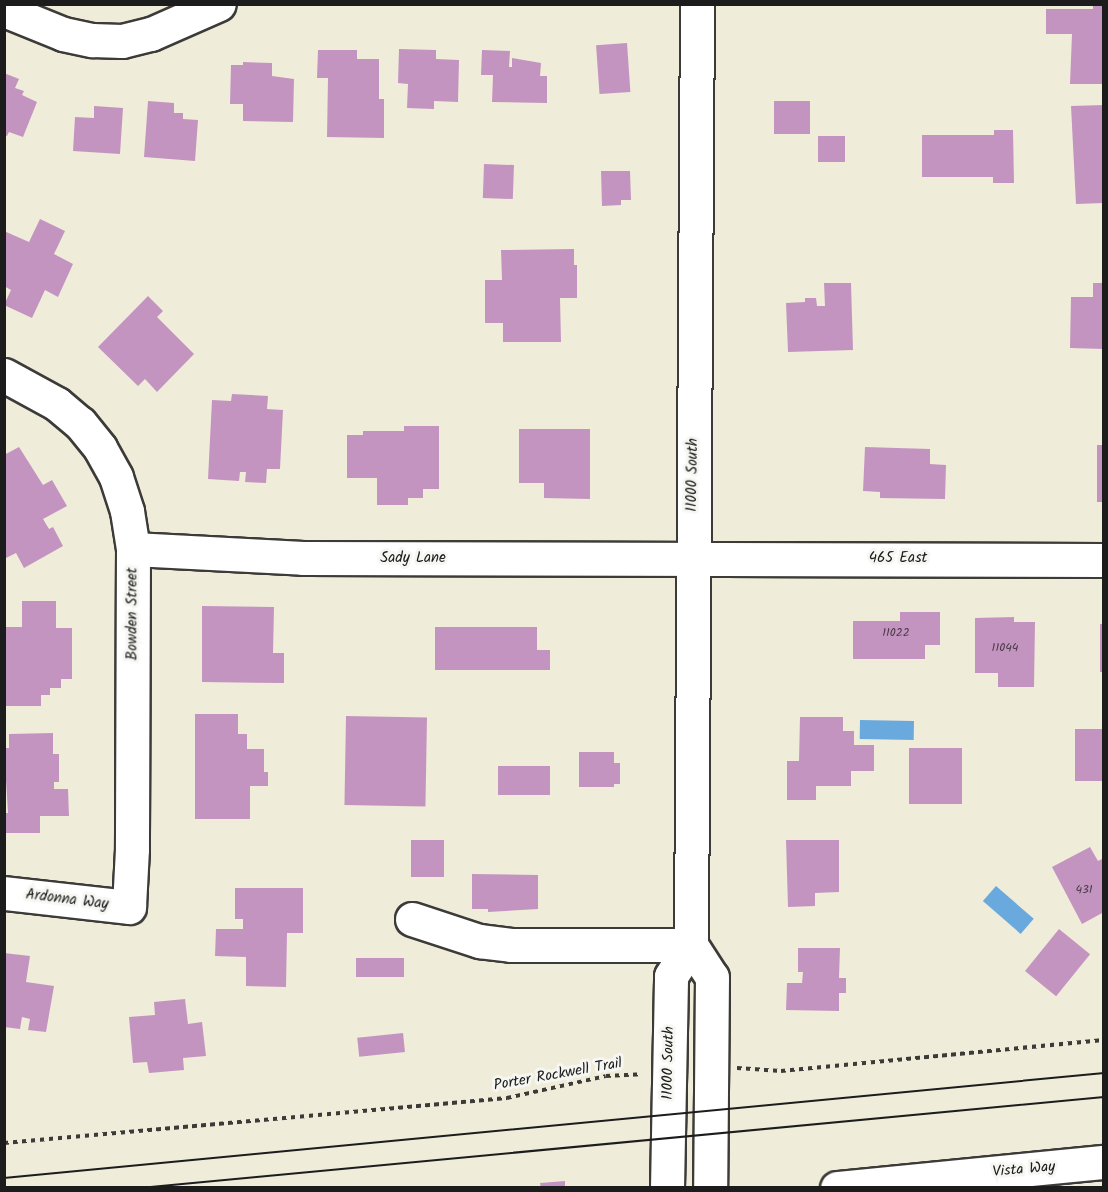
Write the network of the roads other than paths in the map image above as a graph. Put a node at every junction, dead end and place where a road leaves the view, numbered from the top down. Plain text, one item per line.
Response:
1 (697, 4) edge
2 (7, 8) edge
3 (204, 8) edge
4 (4, 375) edge
5 (134, 549) junction
6 (692, 558) junction
7 (1104, 560) edge
8 (4, 893) edge
9 (129, 908) joint
10 (412, 919) dead end
11 (691, 945) junction
12 (1104, 1162) edge
13 (667, 1188) edge
14 (710, 1188) edge
15 (837, 1188) edge

1 - 6 street, 11000 South
2 - 3 street
4 - 5 street, Bowden Street
5 - 6 street, Sady Lane
5 - 9 street, Bowden Street
6 - 7 street, 465 East
6 - 11 street, 11000 South
8 - 9 street, Ardonna Way
10 - 11 street
11 - 13 street, 11000 South
11 - 14 street
12 - 15 street, Vista Way

